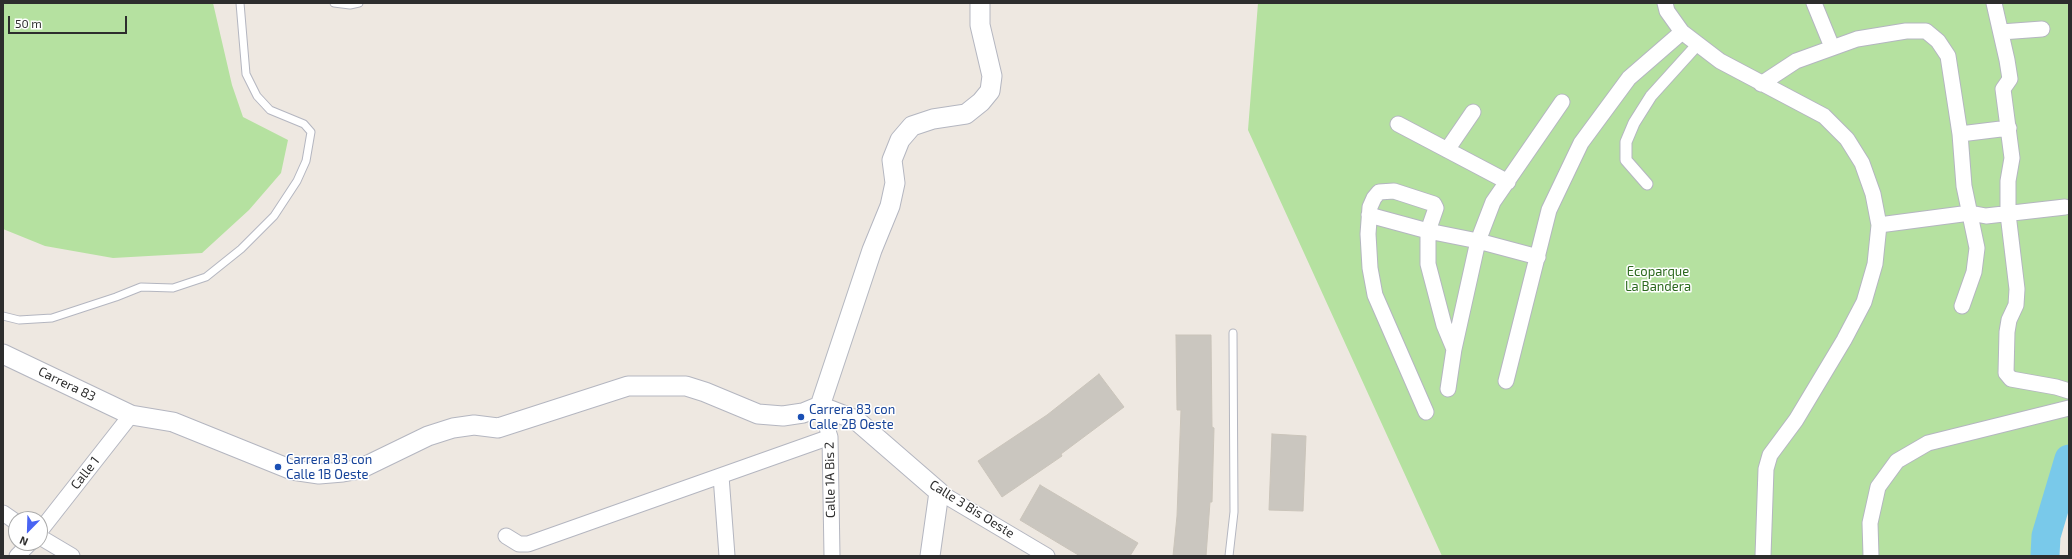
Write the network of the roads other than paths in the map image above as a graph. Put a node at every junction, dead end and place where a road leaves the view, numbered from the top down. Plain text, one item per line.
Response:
1 (240, 3) edge
2 (334, 3) edge
3 (359, 3) edge
4 (980, 3) edge
5 (1665, 3) edge
6 (1814, 3) edge
7 (1994, 3) edge
8 (2042, 29) dead end
9 (1682, 32) junction
10 (2001, 32) junction
11 (1698, 44) junction
12 (1832, 47) junction
13 (1761, 84) junction
14 (1562, 102) dead end
15 (1474, 112) dead end
16 (1398, 124) dead end
17 (2009, 128) junction
18 (1960, 134) junction
19 (1447, 150) junction
20 (1508, 182) junction
21 (1647, 184) dead end
22 (2065, 207) dead end
23 (1970, 213) junction
24 (2008, 214) junction
25 (1369, 215) junction
26 (1879, 225) junction
27 (1428, 231) junction
28 (1478, 241) junction
29 (1538, 257) junction
30 (1962, 306) dead end
31 (3, 316) edge
32 (1232, 332) dead end
33 (1454, 349) junction
34 (3, 354) edge
35 (1506, 380) dead end
36 (1448, 389) dead end
37 (2069, 390) edge
38 (820, 406) junction
39 (2069, 408) edge
40 (1426, 412) dead end
41 (131, 415) junction
42 (830, 437) junction
43 (721, 476) junction
44 (939, 492) junction
45 (48, 521) edge
46 (506, 536) dead end
47 (48, 542) edge
48 (72, 556) edge
49 (727, 556) edge
50 (832, 556) edge
51 (930, 556) edge
52 (1047, 556) edge
53 (1229, 556) edge
54 (1763, 556) edge
55 (1871, 556) edge

1 - 31 lane
2 - 3 lane
4 - 38 street
5 - 9 street
6 - 12 street
7 - 10 street
8 - 10 street
9 - 11 street
9 - 29 street
10 - 17 street
11 - 13 street
11 - 21 street
12 - 13 street
12 - 18 street
13 - 26 street
14 - 20 street
15 - 19 street
16 - 19 street
17 - 18 street
17 - 24 street
18 - 23 street
19 - 20 street
20 - 28 street
22 - 24 street
23 - 24 street
23 - 26 street
23 - 30 street
24 - 37 street
25 - 27 street
25 - 27 street
25 - 40 street
26 - 54 street
27 - 28 street
27 - 33 street
28 - 29 street
28 - 33 street
29 - 35 street
32 - 53 lane
33 - 36 street
34 - 41 street, Carrera 83
38 - 41 street, Carrera 83
38 - 42 street, Calle 1A Bis 2
38 - 44 street, Calle 3 Bis Oeste
39 - 55 street
41 - 45 street, Calle 1
42 - 43 street
42 - 50 street, Calle 1A Bis 2
43 - 46 street
43 - 49 street
44 - 51 street
44 - 52 street, Calle 3 Bis Oeste
47 - 48 street

